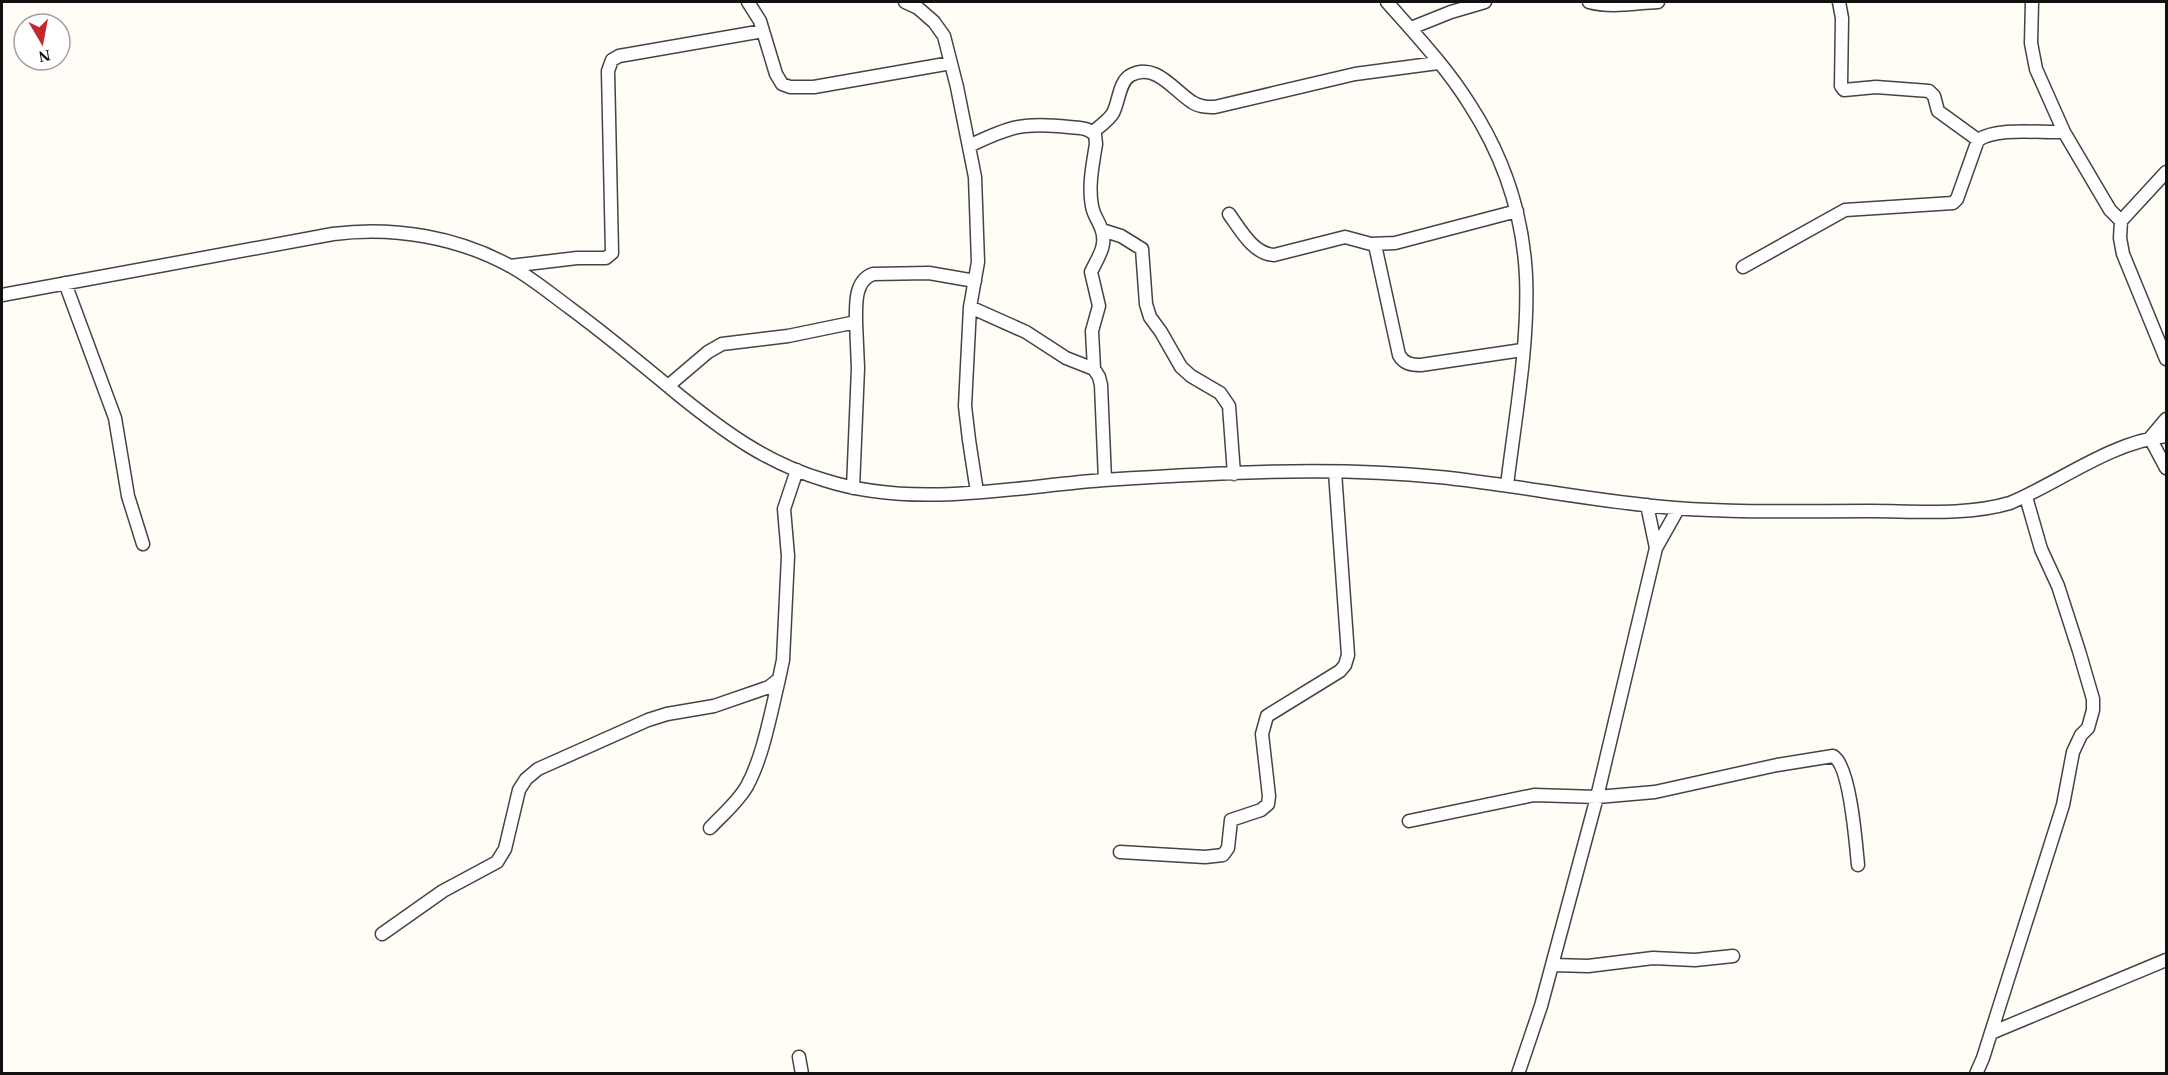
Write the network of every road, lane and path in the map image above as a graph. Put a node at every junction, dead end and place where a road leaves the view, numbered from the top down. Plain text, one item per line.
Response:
1 (748, 2) edge
2 (905, 2) edge
3 (1387, 2) edge
4 (1485, 2) edge
5 (1588, 2) edge
6 (1658, 2) edge
7 (1839, 2) edge
8 (2032, 2) edge
9 (1411, 28) junction
10 (763, 31) junction
11 (951, 63) junction
12 (1438, 63) junction
13 (1093, 132) junction
14 (2064, 132) junction
15 (1978, 140) junction
16 (969, 146) junction
17 (2166, 172) edge
18 (1517, 212) junction
19 (1228, 214) dead end
20 (2121, 221) junction
21 (1102, 230) junction
22 (1375, 245) junction
23 (510, 266) junction
24 (1743, 267) dead end
25 (975, 281) junction
26 (65, 283) junction
27 (2, 295) edge
28 (970, 307) junction
29 (856, 322) junction
30 (1522, 350) junction
31 (2166, 359) edge
32 (1094, 369) junction
33 (668, 386) junction
34 (2166, 419) edge
35 (2166, 436) edge
36 (2150, 438) junction
37 (2166, 468) edge
38 (797, 470) junction
39 (1335, 472) junction
40 (1234, 474) junction
41 (1105, 480) junction
42 (1507, 485) junction
43 (853, 488) junction
44 (977, 492) junction
45 (2026, 496) junction
46 (1647, 506) junction
47 (1678, 508) junction
48 (143, 544) dead end
49 (1656, 548) junction
50 (778, 679) junction
51 (1597, 797) junction
52 (1409, 821) dead end
53 (710, 828) dead end
54 (1120, 852) dead end
55 (1858, 866) dead end
56 (382, 934) dead end
57 (1733, 956) dead end
58 (2166, 960) edge
59 (1553, 965) junction
60 (1991, 1033) junction
61 (799, 1058) dead end
62 (802, 1074) edge
63 (1518, 1074) edge
64 (1976, 1074) edge

1 - 10 street
2 - 11 street
3 - 9 street
4 - 9 street
5 - 6 street
7 - 15 street
8 - 14 street
9 - 12 street
10 - 11 street
10 - 23 street
11 - 16 street
12 - 13 street
12 - 18 street
13 - 16 street
13 - 21 street
14 - 15 street
14 - 20 street
15 - 24 street
16 - 25 street
17 - 20 street
18 - 22 street
18 - 30 street
19 - 22 street
20 - 31 street
21 - 32 street
21 - 40 street
22 - 30 street
23 - 26 street
23 - 33 street
25 - 28 street
25 - 29 street
26 - 27 street
26 - 48 street
28 - 32 street
28 - 44 street
29 - 33 street
29 - 43 street
30 - 42 street
32 - 41 street
33 - 38 street
34 - 36 street
35 - 36 street
36 - 37 street
36 - 45 street
38 - 43 street
38 - 50 street
39 - 40 street
39 - 42 street
39 - 54 street
40 - 41 street
41 - 44 street
42 - 46 street
43 - 44 street
45 - 47 street
45 - 60 street
46 - 47 street
46 - 49 street
47 - 49 street
49 - 51 street
50 - 53 street
50 - 56 street
51 - 52 street
51 - 55 street
51 - 59 street
57 - 59 street
58 - 60 street
59 - 63 street
60 - 64 street
61 - 62 street

